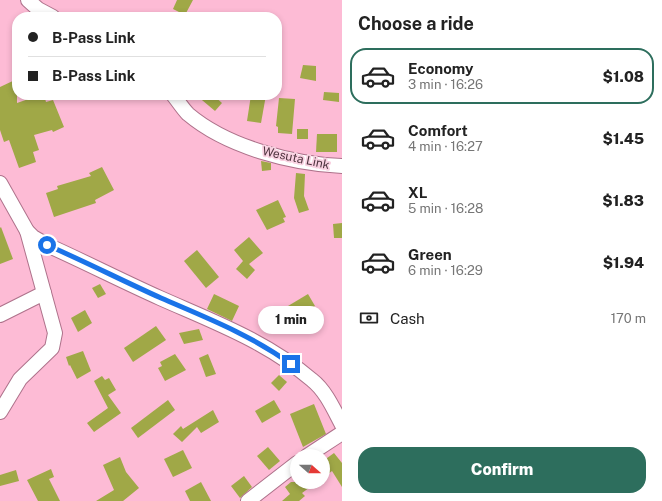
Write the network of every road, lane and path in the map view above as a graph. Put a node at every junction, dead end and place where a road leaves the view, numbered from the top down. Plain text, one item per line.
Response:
1 (28, 0) edge
2 (45, 12) edge
3 (177, 100) edge
4 (342, 166) edge
5 (0, 183) edge
6 (27, 231) junction
7 (44, 293) junction
8 (0, 315) edge
9 (0, 412) edge
10 (342, 425) edge
11 (342, 433) edge
12 (318, 449) edge
13 (290, 468) edge
14 (248, 501) edge

1 - 2 street
3 - 4 street, Wesuta Link
5 - 6 street
6 - 7 street
6 - 10 street
7 - 8 street
7 - 9 street
11 - 12 street
13 - 14 street

